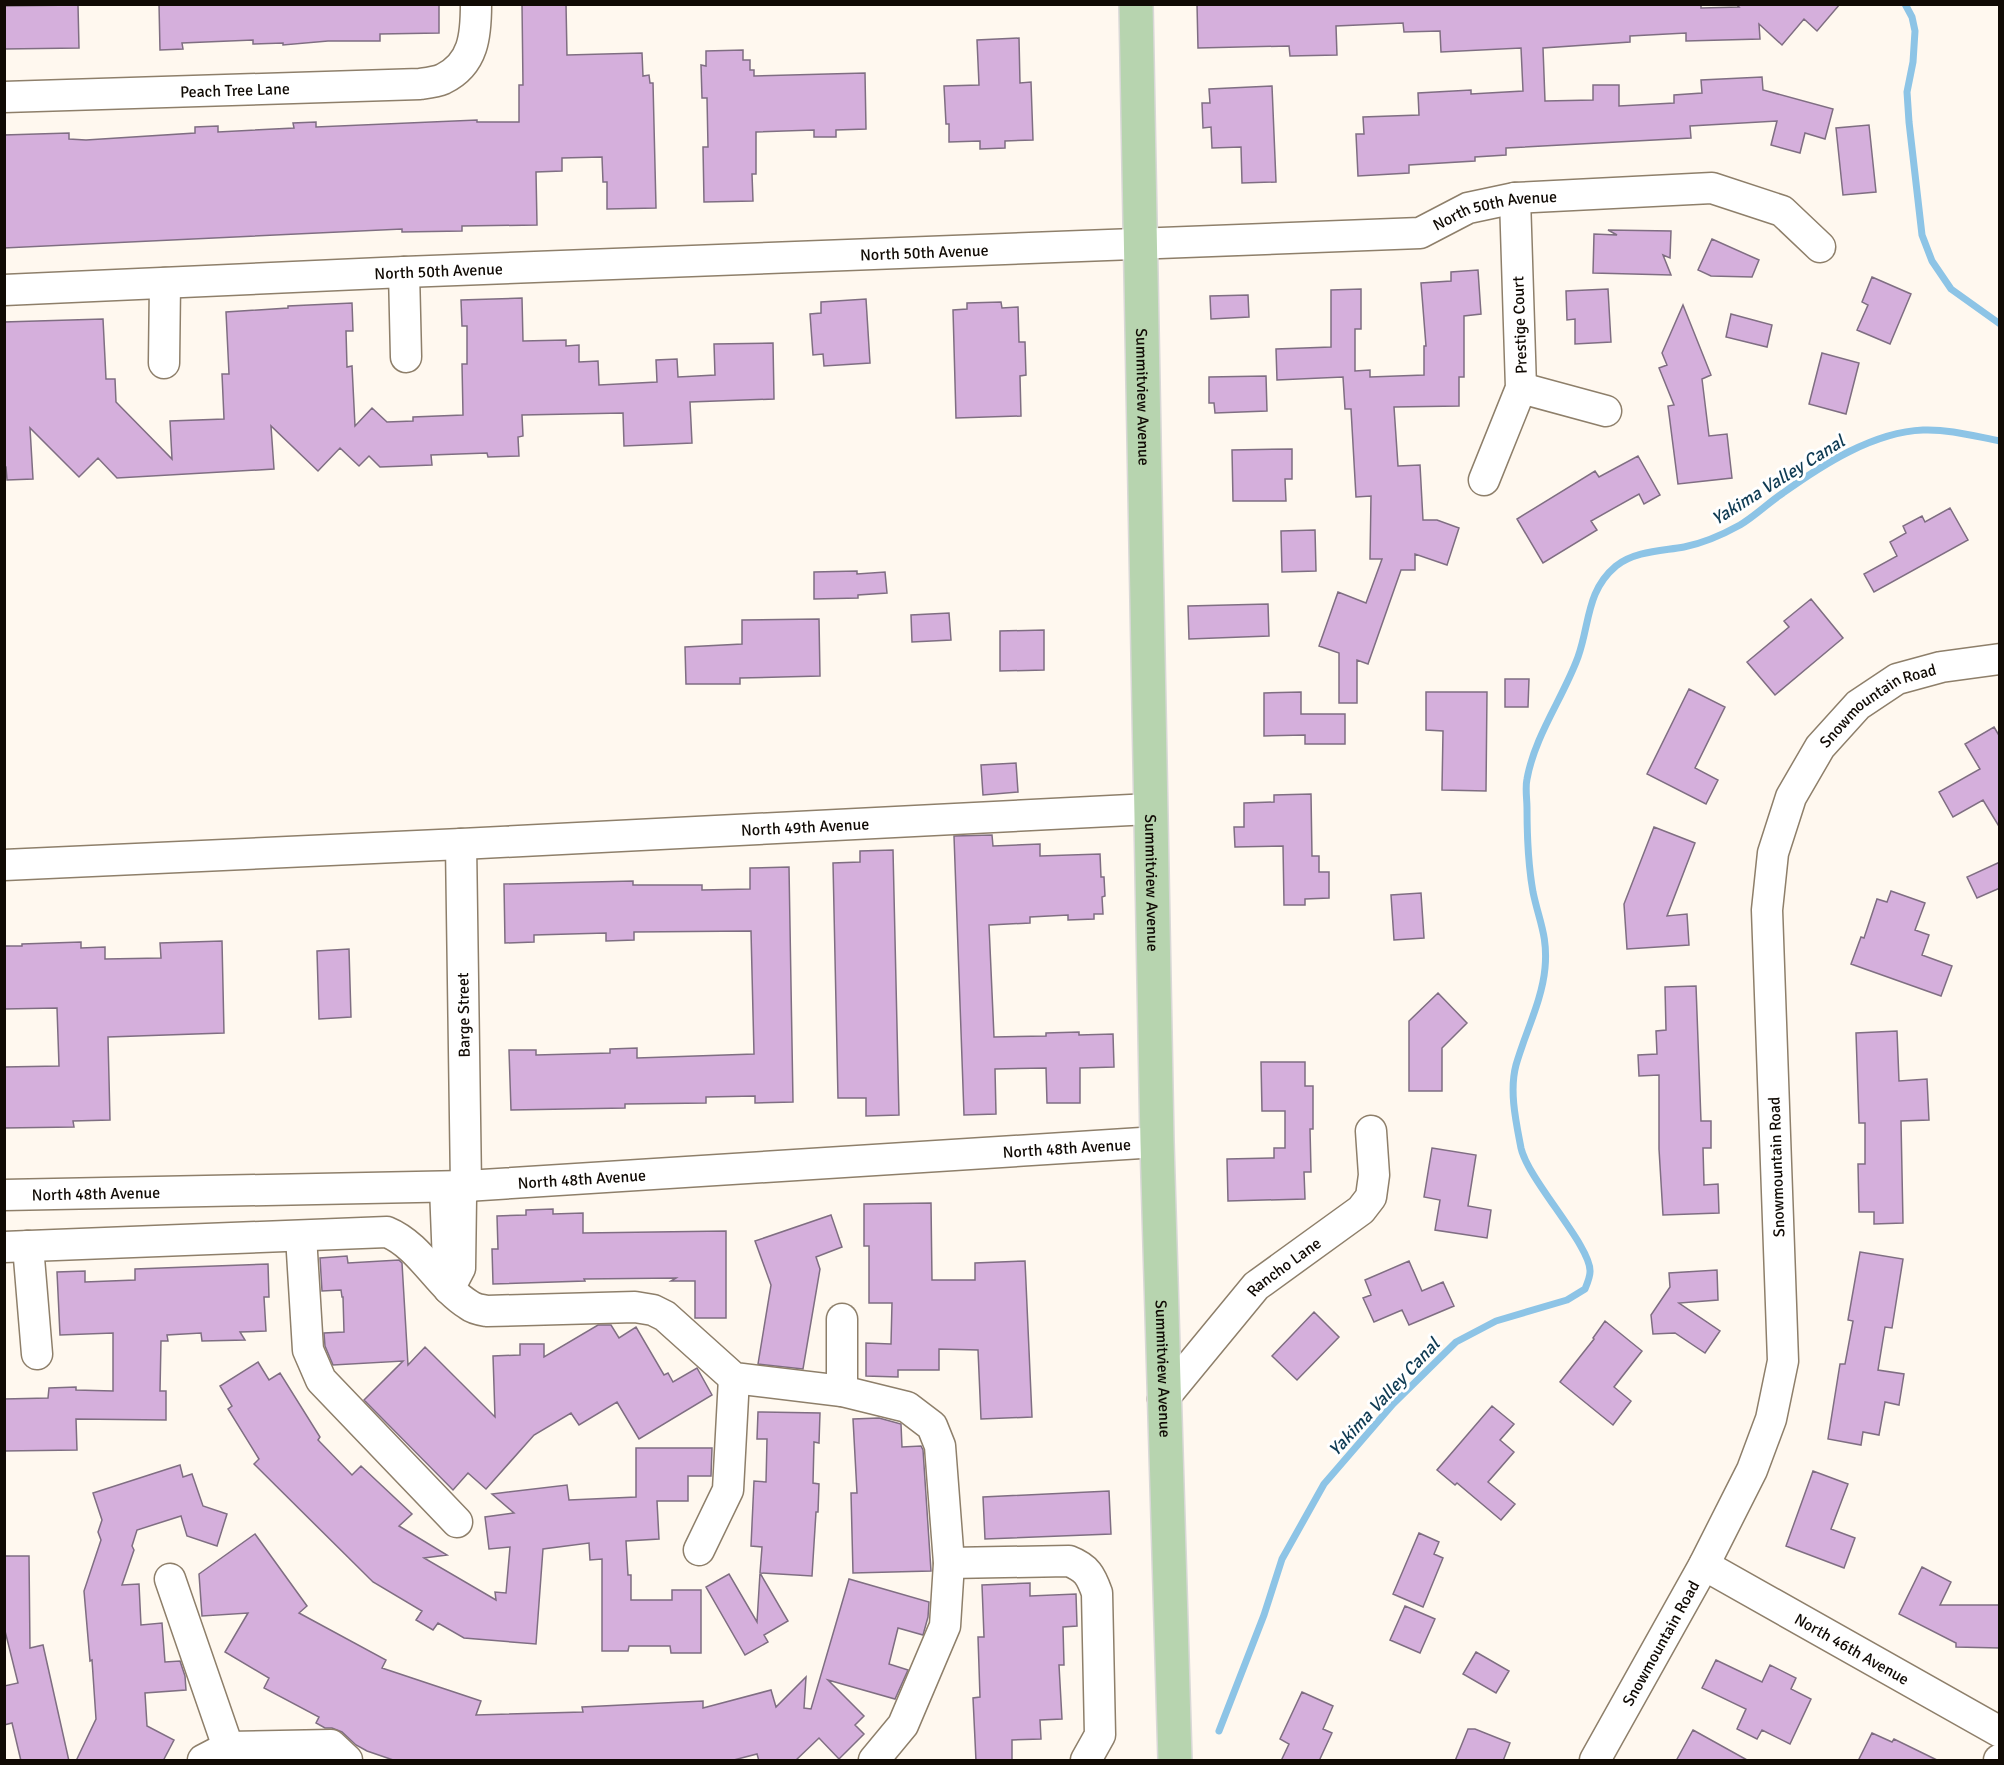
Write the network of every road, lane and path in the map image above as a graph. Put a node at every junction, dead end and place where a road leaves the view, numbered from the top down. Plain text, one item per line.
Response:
1 (476, 4) edge
2 (1136, 4) edge
3 (4, 97) edge
4 (1515, 198) junction
5 (1140, 243) junction
6 (1820, 247) dead end
7 (404, 272) junction
8 (165, 283) junction
9 (4, 290) edge
10 (406, 357) dead end
11 (164, 363) dead end
12 (1521, 388) junction
13 (1606, 411) dead end
14 (1484, 480) dead end
15 (2000, 659) edge
16 (1150, 809) junction
17 (461, 844) junction
18 (4, 865) edge
19 (1371, 1131) dead end
20 (1157, 1142) junction
21 (456, 1187) junction
22 (4, 1195) edge
23 (301, 1236) junction
24 (16, 1246) edge
25 (449, 1289) junction
26 (842, 1319) dead end
27 (37, 1354) dead end
28 (734, 1378) junction
29 (842, 1391) junction
30 (1163, 1399) junction
31 (457, 1522) dead end
32 (699, 1550) dead end
33 (949, 1563) junction
34 (1704, 1565) junction
35 (170, 1579) dead end
36 (2000, 1731) edge
37 (216, 1754) edge
38 (347, 1761) edge
39 (874, 1761) edge
40 (1086, 1761) edge
41 (1174, 1761) edge
42 (1594, 1761) edge

1 - 3 street, Peach Tree Lane
2 - 5 main road, Summitview Avenue
4 - 5 street, North 50th Avenue
4 - 6 street, North 50th Avenue
4 - 12 street, Prestige Court
5 - 7 street, North 50th Avenue
5 - 16 main road, Summitview Avenue
7 - 8 street, North 50th Avenue
7 - 10 street
8 - 9 street, North 50th Avenue
8 - 11 street
12 - 13 street
12 - 14 street, Prestige Court
15 - 34 street, Snowmountain Road
16 - 17 street, North 49th Avenue
16 - 20 main road, Summitview Avenue
17 - 18 street, North 49th Avenue
17 - 21 street, Barge Street
19 - 30 street, Rancho Lane
20 - 21 street, North 48th Avenue
20 - 30 main road, Summitview Avenue
21 - 22 street, North 48th Avenue
21 - 25 street, Barge Street
23 - 24 street
23 - 25 street
23 - 31 street
24 - 27 street
25 - 28 street
26 - 29 street
28 - 29 street
28 - 32 street
29 - 33 street
30 - 41 main road, Summitview Avenue
33 - 39 street
33 - 40 street
34 - 36 street, North 46th Avenue
34 - 42 street, Snowmountain Road
35 - 37 street
37 - 38 street

